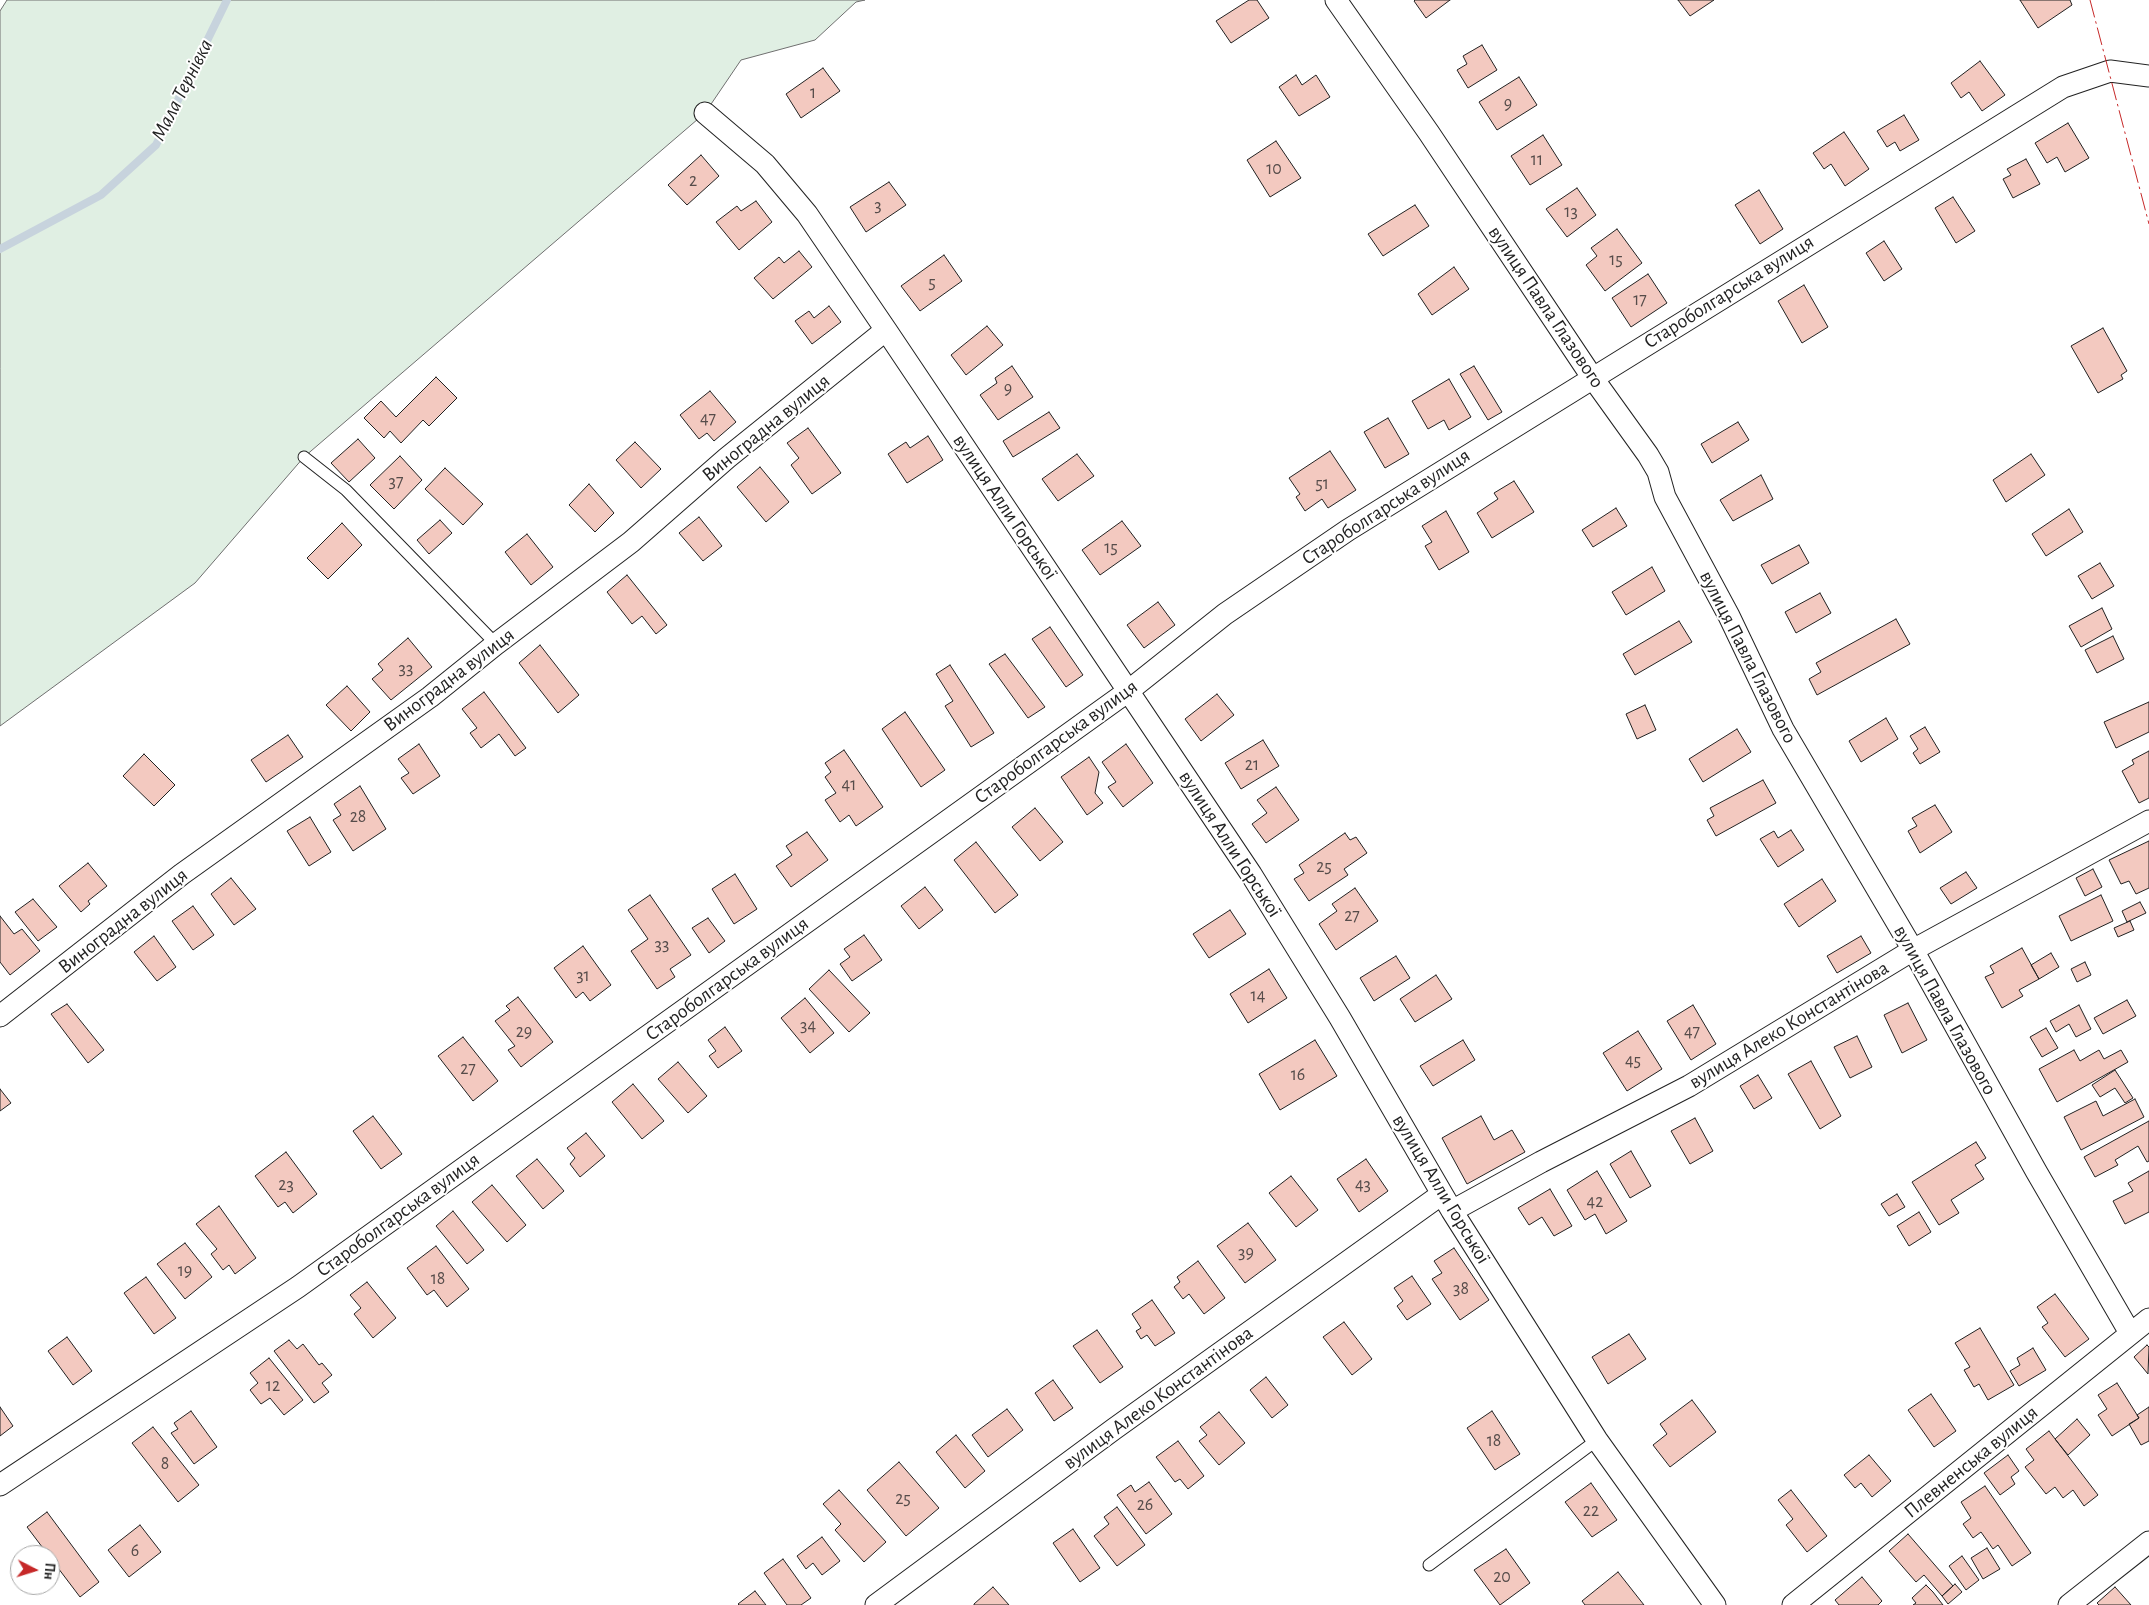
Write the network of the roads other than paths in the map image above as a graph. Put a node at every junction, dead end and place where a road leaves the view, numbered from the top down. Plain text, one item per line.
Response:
1 (1336, 0) edge
2 (2149, 76) edge
3 (704, 113) dead end
4 (886, 330) junction
5 (1592, 377) junction
6 (304, 457) dead end
7 (496, 644) junction
8 (1127, 692) junction
9 (2149, 821) edge
10 (1913, 950) junction
11 (0, 1016) edge
12 (1447, 1203) junction
13 (2149, 1319) edge
14 (2130, 1333) junction
15 (1597, 1440) junction
16 (0, 1486) edge
17 (2149, 1542) edge
18 (1429, 1565) dead end
19 (876, 1605) edge
20 (1715, 1605) edge
21 (1793, 1605) edge
22 (2070, 1605) edge

1 - 5 street, вулиця Павла Глазового
2 - 5 street, Староболгарська вулиця
3 - 4 street, вулиця Алли Горської
4 - 7 street, Виноградна вулиця
4 - 8 street, вулиця Алли Горської
5 - 8 street, Староболгарська вулиця
5 - 10 street, вулиця Павла Глазового
6 - 7 lane
7 - 11 street, Виноградна вулиця
8 - 12 street, вулиця Алли Горської
8 - 16 street, Староболгарська вулиця
9 - 10 street, вулиця Алеко Константінова
10 - 12 street, вулиця Алеко Константінова
10 - 14 street, вулиця Павла Глазового
12 - 15 street, вулиця Алли Горської
12 - 19 street, вулиця Алеко Константінова
13 - 14 street, Плевненська вулиця
14 - 21 street, Плевненська вулиця
15 - 18 lane
15 - 20 street, вулиця Алли Горської
17 - 22 street

